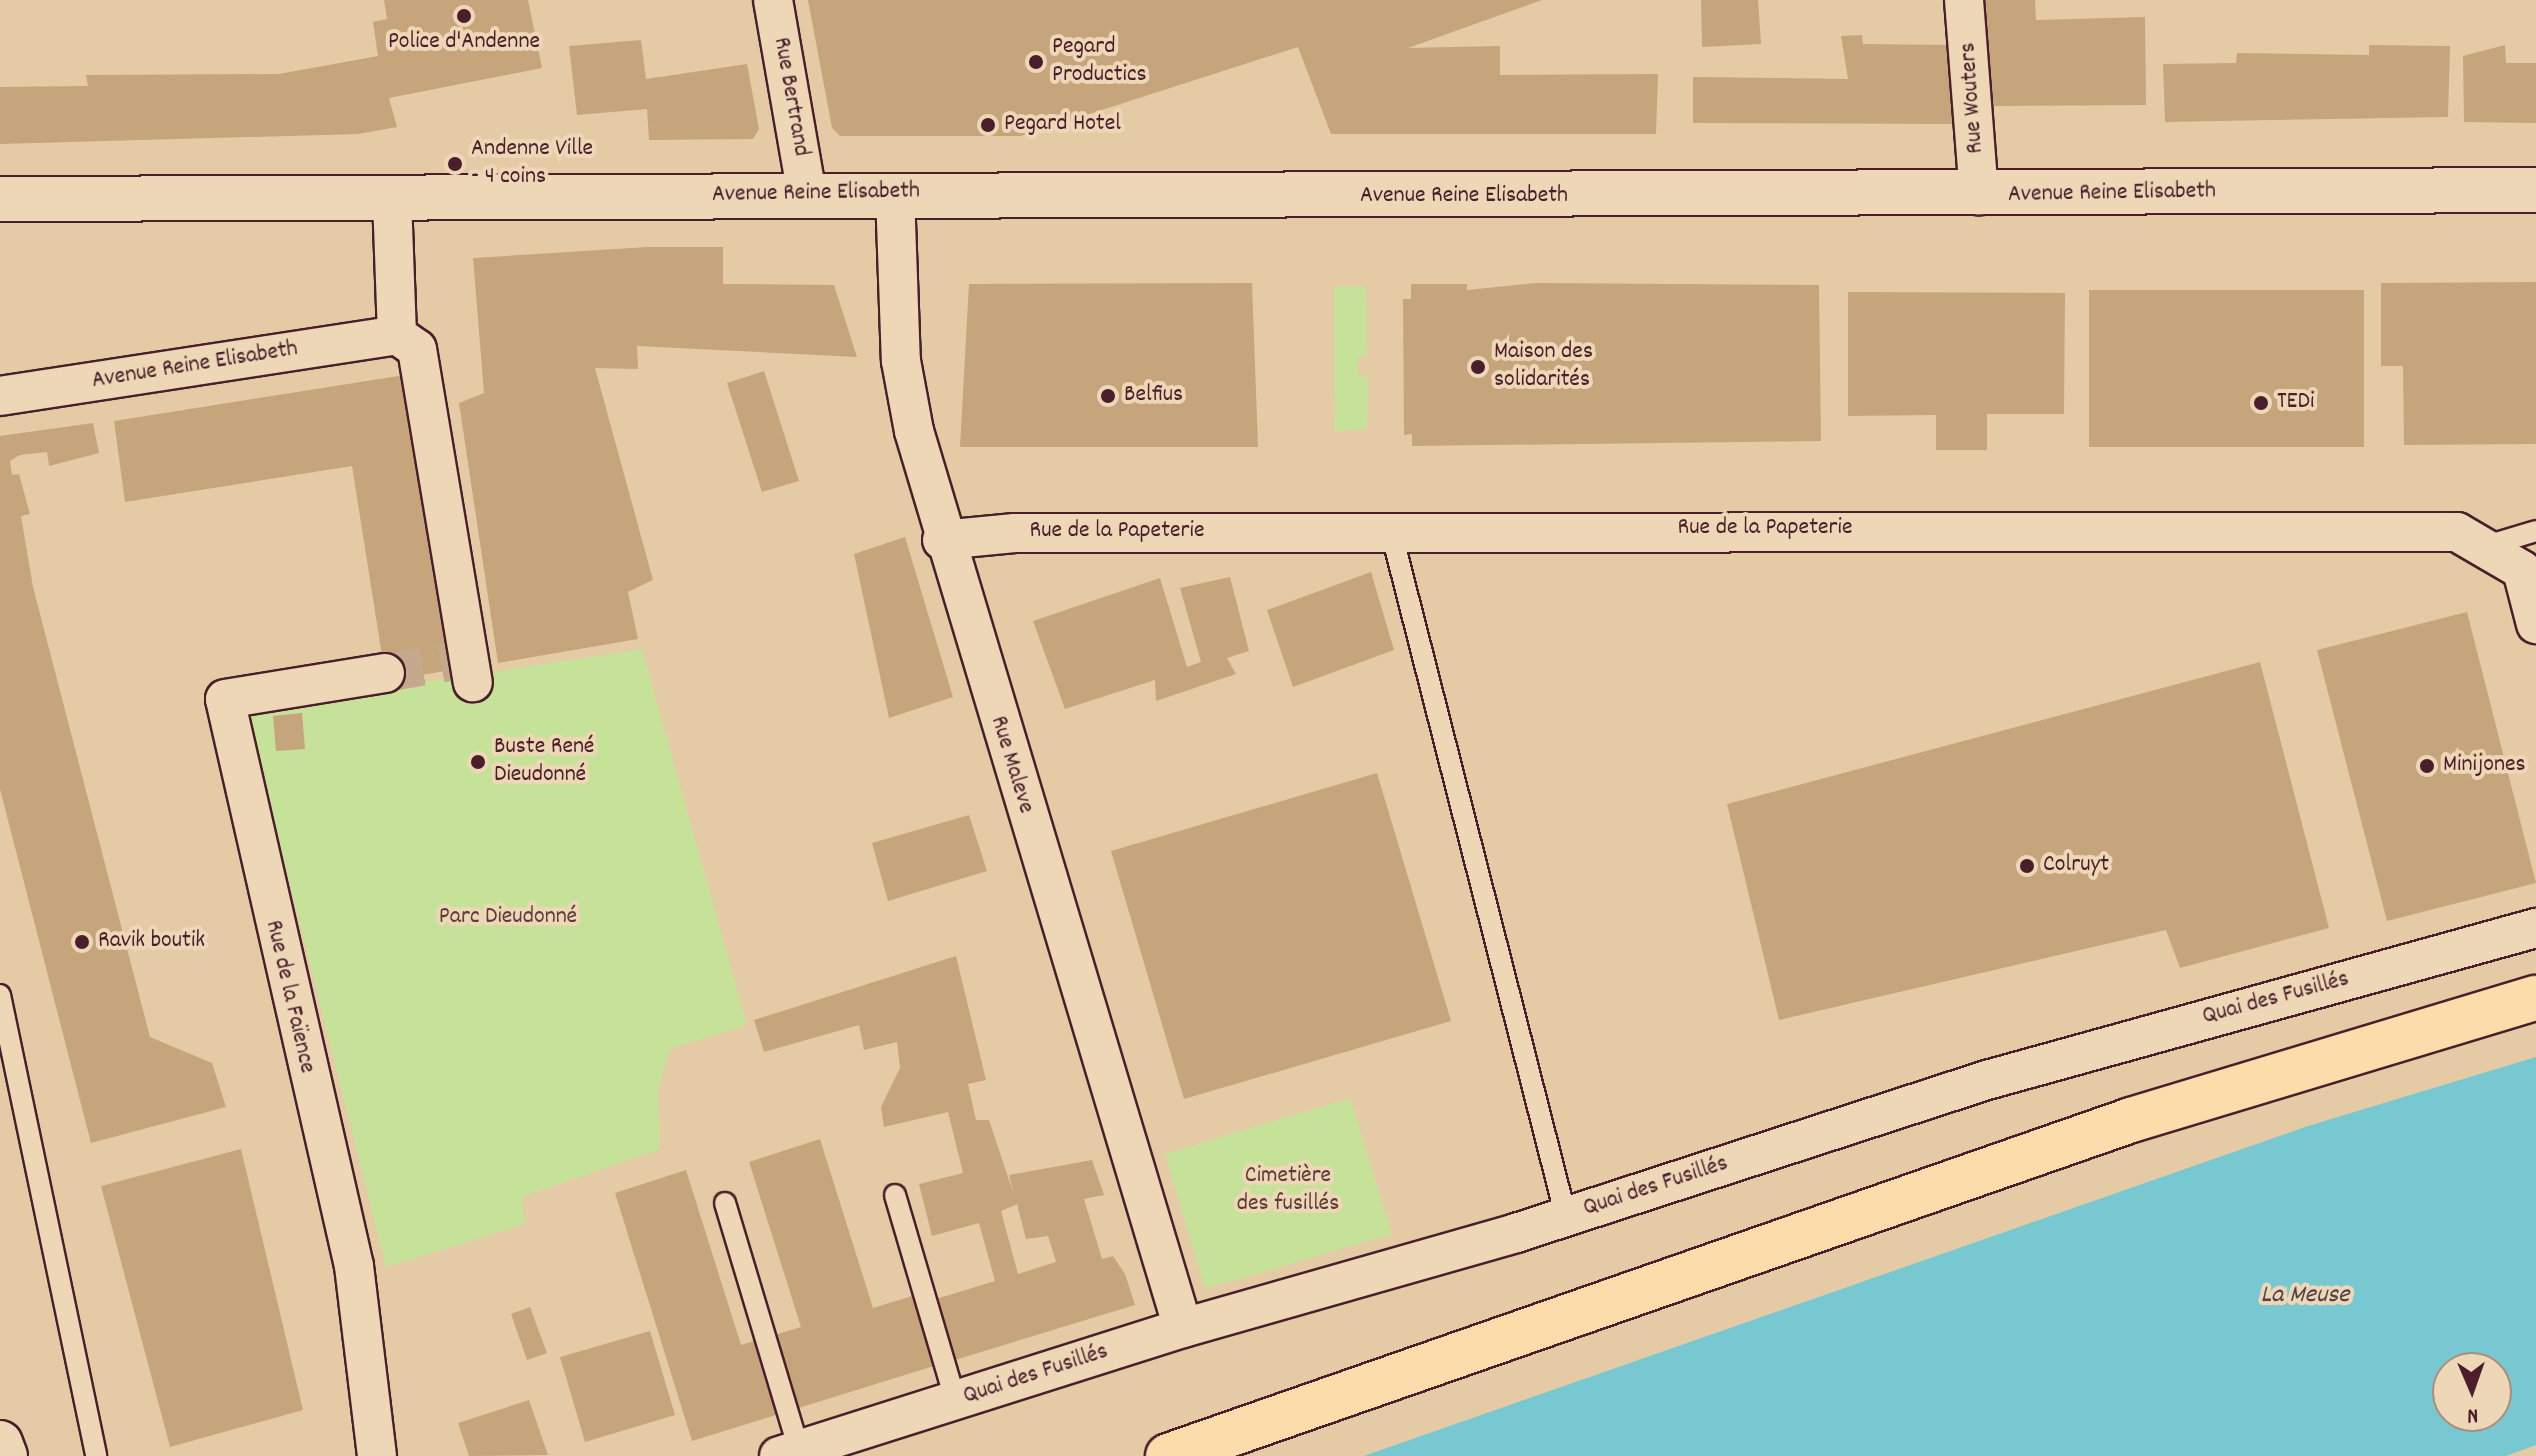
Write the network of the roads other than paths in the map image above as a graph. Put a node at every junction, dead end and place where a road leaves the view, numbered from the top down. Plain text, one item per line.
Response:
1 (773, 0) edge
2 (1964, 0) edge
3 (2536, 190) edge
4 (895, 193) junction
5 (807, 194) junction
6 (1979, 195) junction
7 (0, 199) edge
8 (392, 199) junction
9 (397, 335) junction
10 (0, 396) edge
11 (1391, 531) junction
12 (2536, 531) edge
13 (942, 540) junction
14 (2482, 547) junction
15 (2536, 624) edge
16 (464, 667) dead end
17 (385, 673) tunnel mouth
18 (2536, 928) edge
19 (0, 995) edge
20 (2536, 998) edge
21 (895, 1195) dead end
22 (725, 1203) dead end
23 (1566, 1217) junction
24 (1183, 1328) junction
25 (956, 1402) junction
26 (0, 1443) edge
27 (789, 1453) edge
28 (5, 1456) edge
29 (96, 1456) edge
30 (377, 1456) edge
31 (1168, 1456) edge

1 - 5 street, Rue Bertrand
2 - 6 street, Rue Wouters
3 - 6 main road, Avenue Reine Elisabeth
4 - 5 main road, Avenue Reine Elisabeth
4 - 6 main road, Avenue Reine Elisabeth
4 - 13 street, Rue Maleve
5 - 8 main road, Avenue Reine Elisabeth
7 - 8 main road, Avenue Reine Elisabeth
8 - 9 street
9 - 10 street, Avenue Reine Elisabeth
9 - 16 street
11 - 13 street, Rue de la Papeterie
11 - 14 street, Rue de la Papeterie
11 - 23 lane
12 - 14 lane
13 - 24 street, Rue Maleve
14 - 15 street, Rue de la Papeterie
17 - 30 street, Rue de la Faïence
18 - 23 street, Quai des Fusillés
19 - 29 lane
20 - 31 main road
21 - 25 lane
22 - 27 lane
23 - 24 street, Quai des Fusillés
24 - 25 street, Quai des Fusillés
25 - 27 street, Quai des Fusillés
26 - 28 main road

